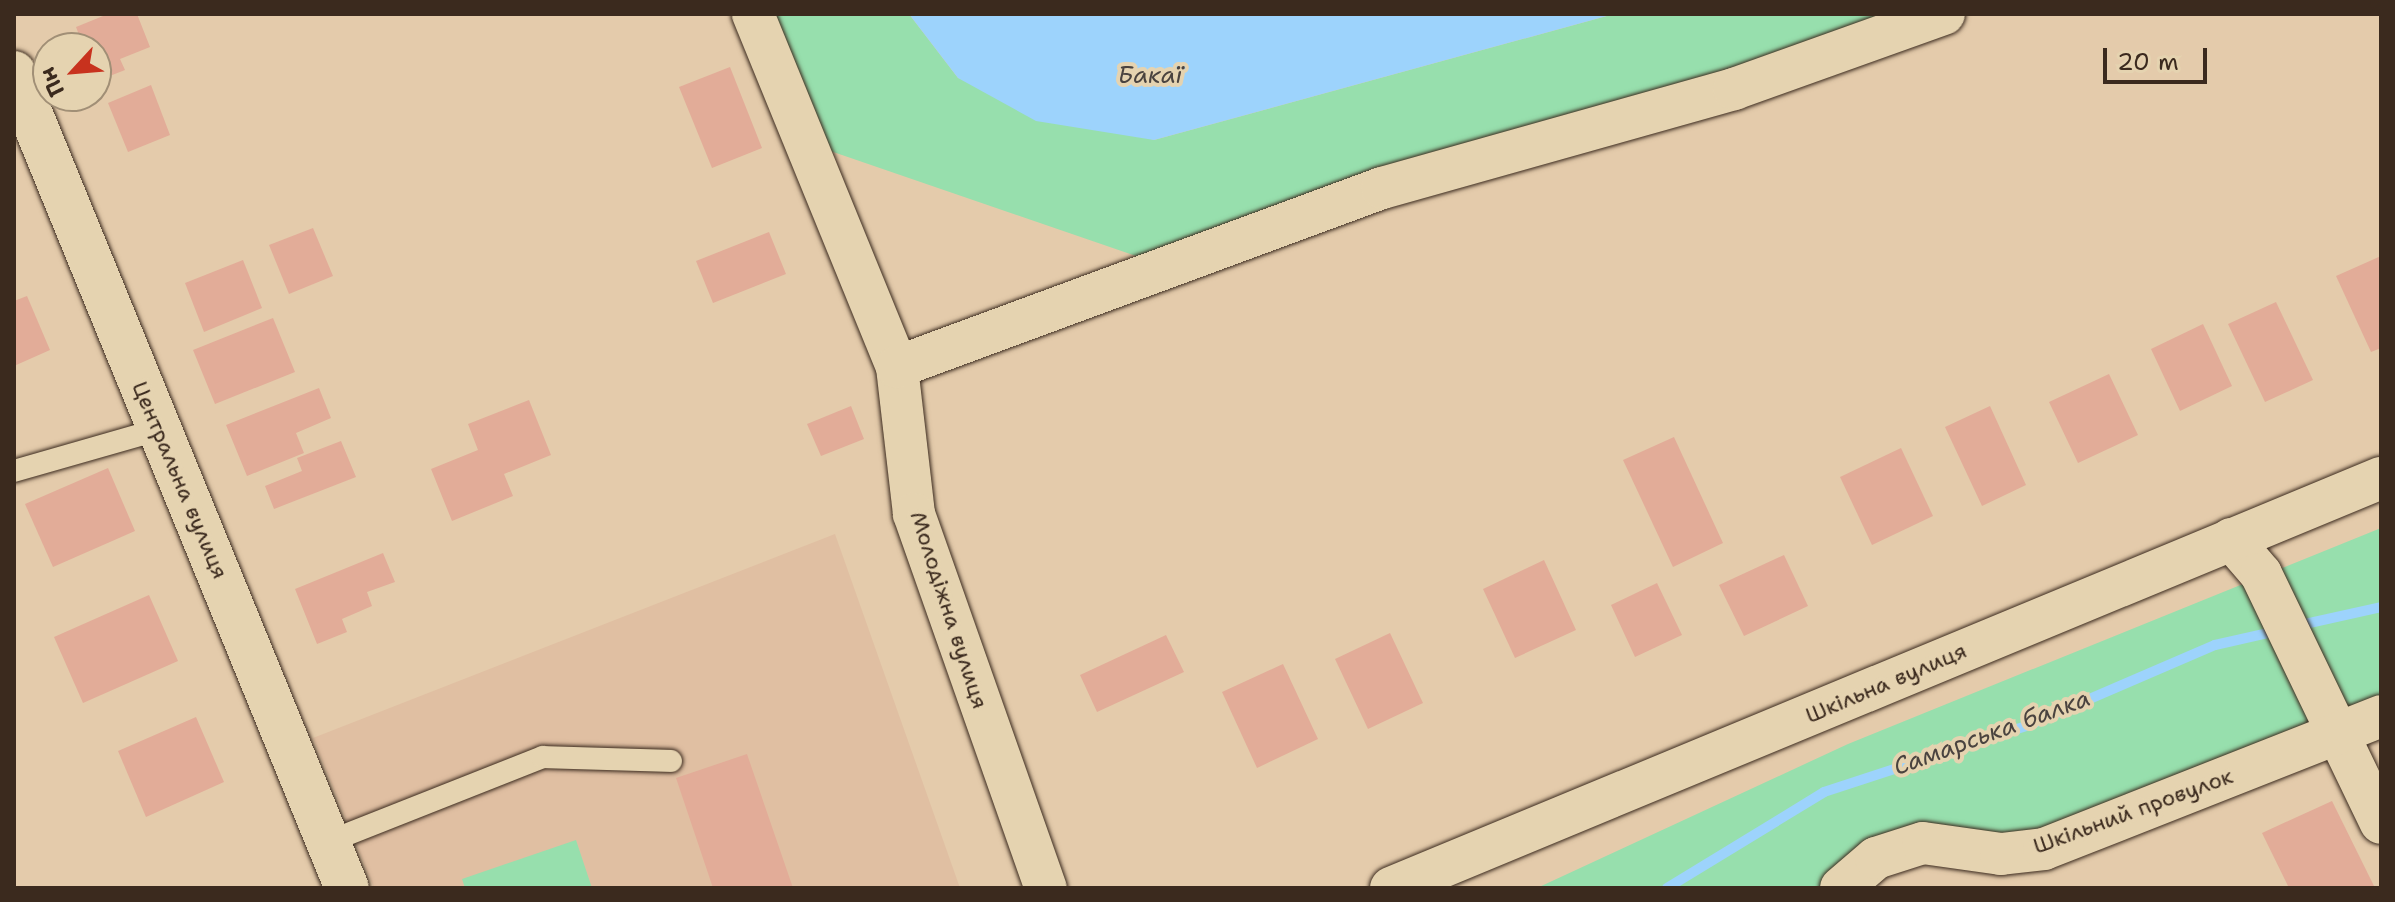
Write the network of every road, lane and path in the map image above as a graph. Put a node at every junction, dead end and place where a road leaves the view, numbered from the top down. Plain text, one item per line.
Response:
1 (753, 14) edge
2 (1944, 14) edge
3 (14, 73) edge
4 (897, 367) junction
5 (160, 429) junction
6 (14, 471) edge
7 (2381, 478) edge
8 (2231, 539) junction
9 (2381, 716) edge
10 (2339, 733) junction
11 (671, 761) dead end
12 (2381, 823) edge
13 (328, 842) junction
14 (347, 888) edge
15 (1046, 888) edge
16 (1391, 888) edge
17 (1841, 888) edge

1 - 4 street, Молодіжна вулиця
2 - 4 street
3 - 5 street, Центральна вулиця
4 - 15 street, Молодіжна вулиця
5 - 6 lane
5 - 13 street, Центральна вулиця
7 - 8 street, Шкільна вулиця
8 - 10 street
8 - 16 street, Шкільна вулиця
9 - 10 street, Шкільний провулок
10 - 12 street
10 - 17 street, Шкільний провулок
11 - 13 lane
13 - 14 street, Центральна вулиця

